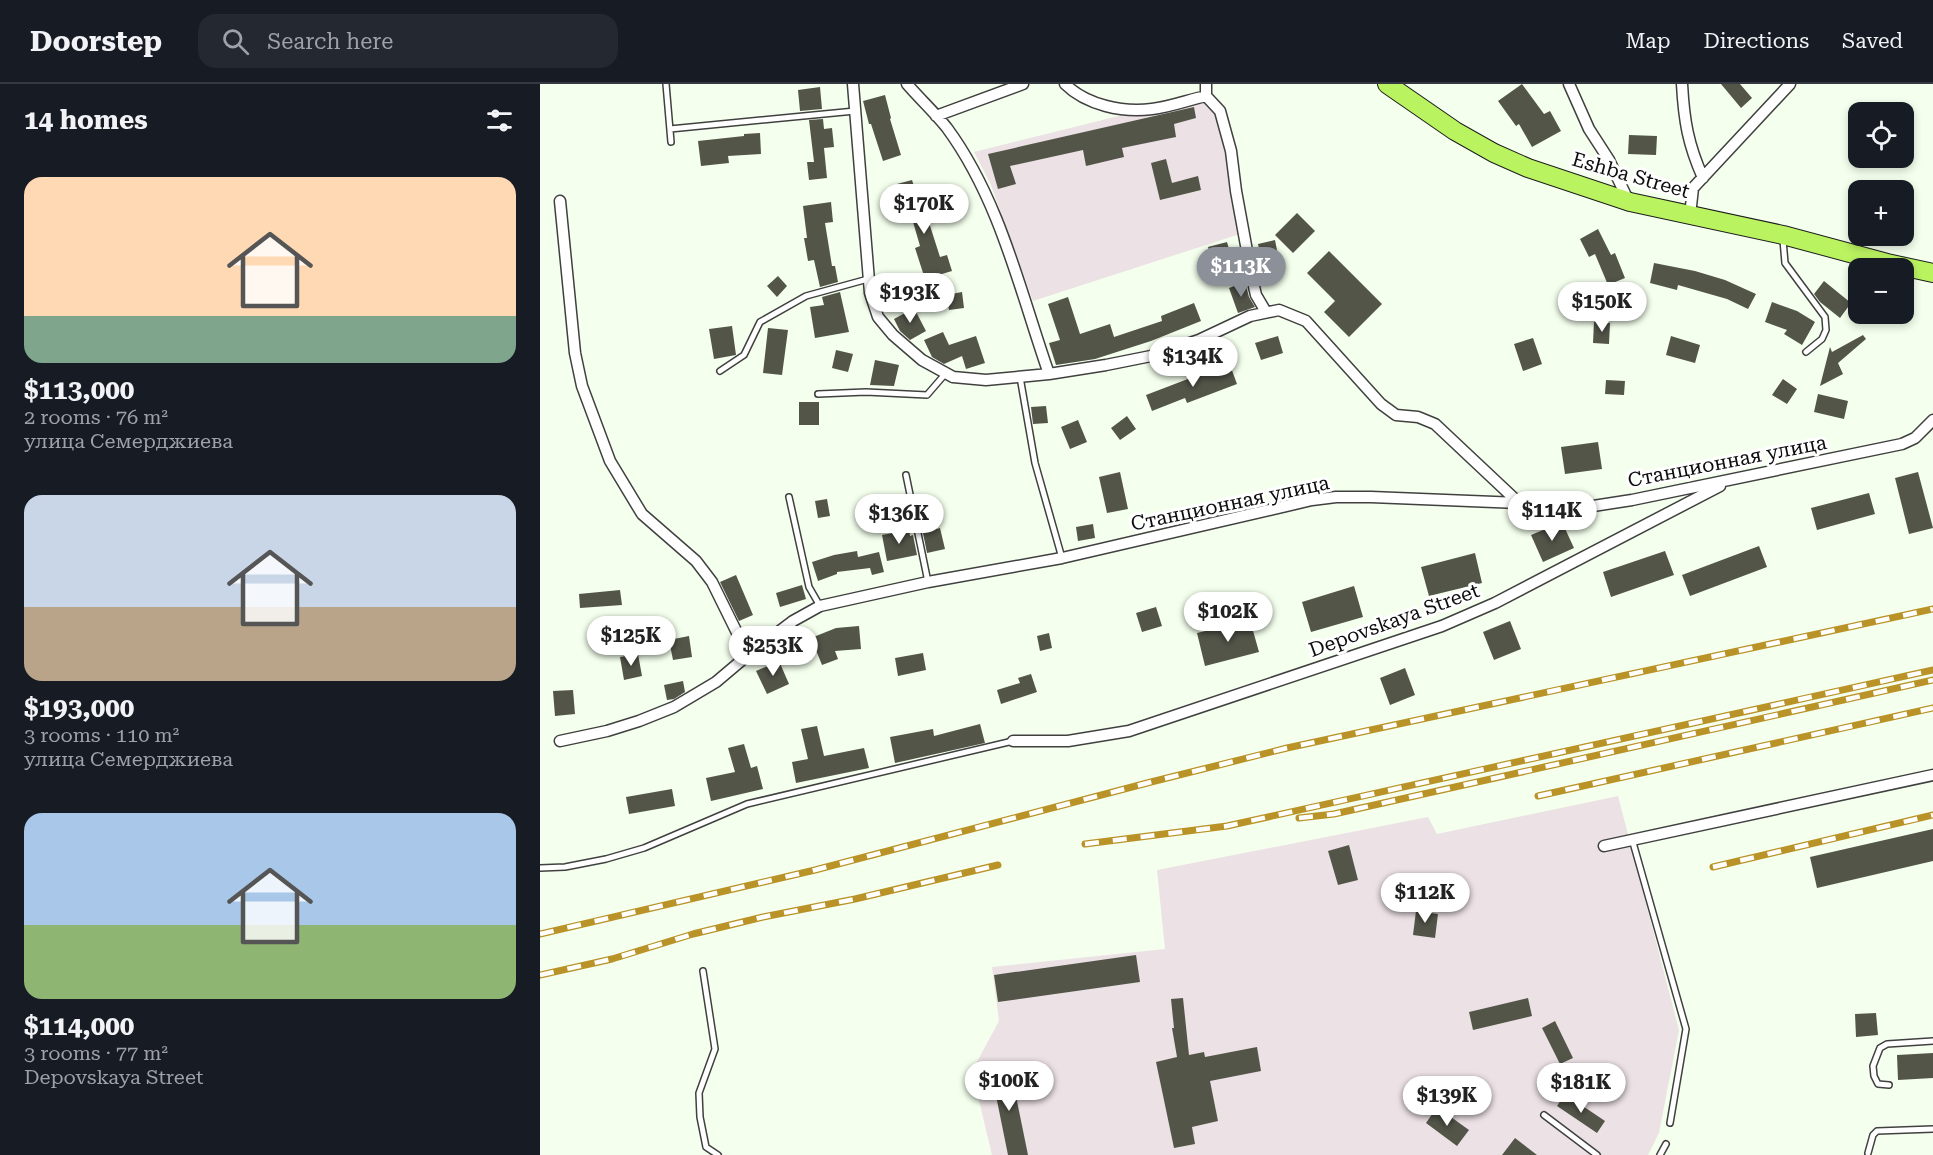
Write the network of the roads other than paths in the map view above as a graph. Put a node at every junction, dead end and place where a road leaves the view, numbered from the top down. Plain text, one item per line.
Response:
1 (666, 84) edge
2 (853, 84) edge
3 (907, 84) edge
4 (1023, 84) edge
5 (1065, 84) edge
6 (1206, 84) edge
7 (1387, 84) edge
8 (1569, 84) edge
9 (1682, 84) edge
10 (1790, 84) edge
11 (1206, 96) junction
12 (855, 111) junction
13 (936, 116) junction
14 (670, 129) junction
15 (671, 142) dead end
16 (1703, 178) junction
17 (560, 201) dead end
18 (1630, 202) junction
19 (1690, 215) junction
20 (1783, 235) junction
21 (1933, 273) edge
22 (868, 279) junction
23 (1266, 312) junction
24 (1806, 352) dead end
25 (720, 371) dead end
26 (946, 373) junction
27 (1049, 374) junction
28 (1020, 376) junction
29 (818, 394) dead end
30 (1933, 420) edge
31 (906, 475) dead end
32 (1733, 479) junction
33 (789, 497) dead end
34 (1520, 503) junction
35 (1062, 558) junction
36 (928, 582) junction
37 (820, 606) junction
38 (748, 655) junction
39 (560, 741) dead end
40 (1013, 741) joint
41 (1933, 775) edge
42 (1632, 839) junction
43 (1604, 846) dead end
44 (540, 868) edge
45 (703, 971) dead end
46 (1933, 1041) edge
47 (1889, 1085) dead end
48 (1544, 1115) dead end
49 (1670, 1123) dead end
50 (1933, 1129) edge
51 (1666, 1144) dead end
52 (1869, 1153) dead end
53 (718, 1155) edge
54 (1597, 1155) edge
55 (1660, 1155) edge

1 - 14 lane
2 - 12 street
3 - 13 street
4 - 13 street
5 - 11 street
6 - 11 street
7 - 18 highway, Eshba Street
8 - 18 street
9 - 16 street
10 - 16 street
11 - 23 street
12 - 14 lane
12 - 22 street
13 - 27 street
14 - 15 lane
16 - 19 street
17 - 38 street
18 - 19 highway, Eshba Street
19 - 20 highway, Eshba Street
20 - 21 highway, Eshba Street
20 - 24 lane
22 - 25 lane
22 - 26 street
23 - 27 street
23 - 34 street
26 - 28 street
26 - 29 lane
27 - 28 street
28 - 35 lane
30 - 32 street, Станционная улица
31 - 36 lane
32 - 34 street, Станционная улица
32 - 40 street, Depovskaya Street
33 - 37 lane
34 - 35 street, Станционная улица
35 - 36 street, Станционная улица
36 - 37 street, Станционная улица
37 - 38 street, Станционная улица
38 - 39 street, Станционная улица
40 - 44 lane
41 - 42 street
42 - 43 street
42 - 49 lane
45 - 53 lane
46 - 47 lane
48 - 54 lane
50 - 52 lane
51 - 55 lane

